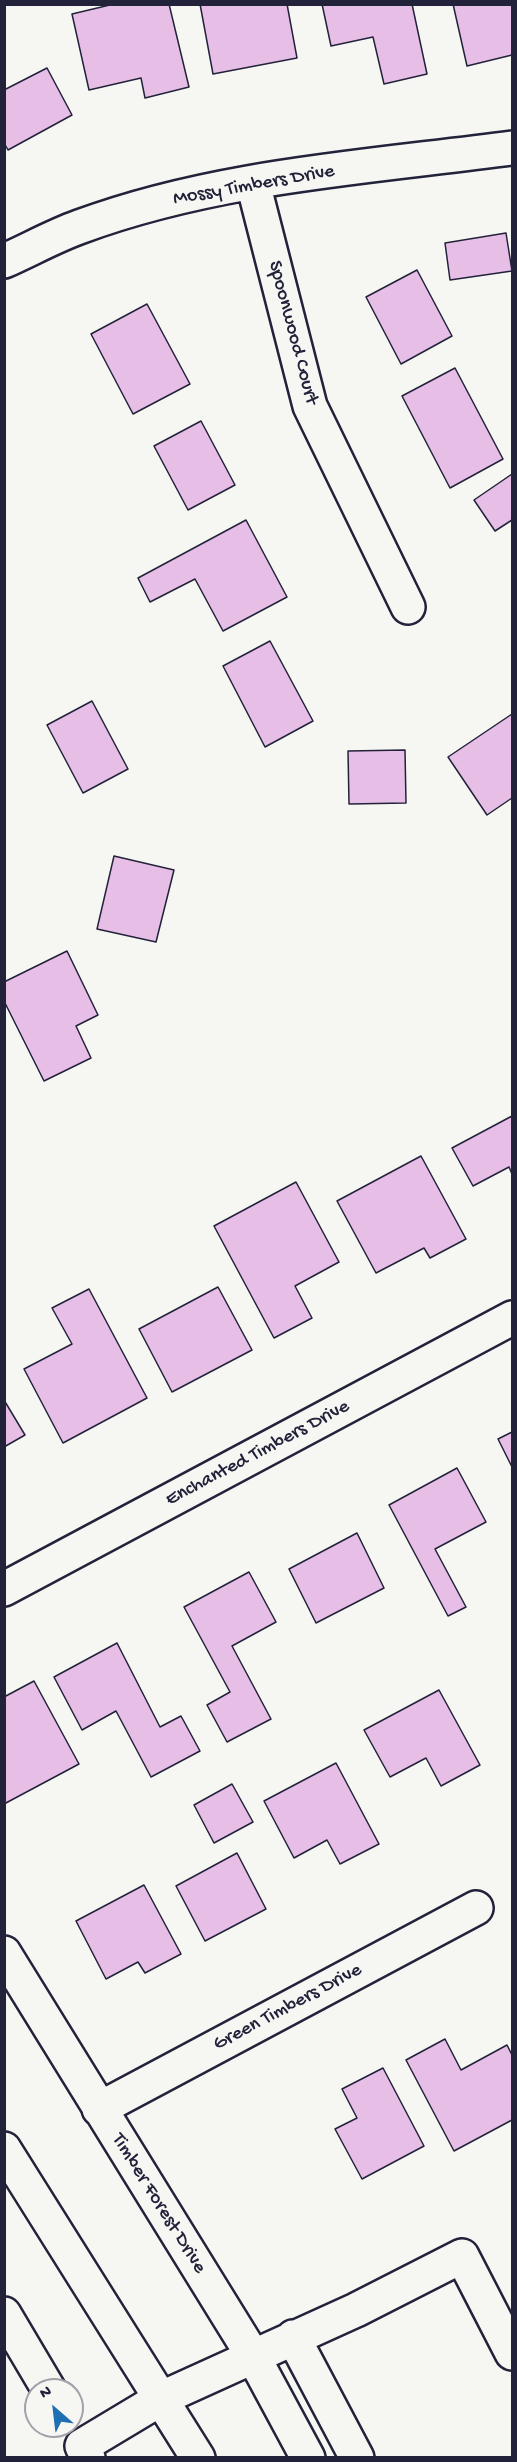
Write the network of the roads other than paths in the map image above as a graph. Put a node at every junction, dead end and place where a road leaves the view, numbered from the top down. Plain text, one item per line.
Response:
1 (513, 148) edge
2 (253, 183) junction
3 (4, 261) edge
4 (408, 607) dead end
5 (513, 1318) edge
6 (4, 1589) edge
7 (476, 1908) dead end
8 (4, 1953) edge
9 (99, 2109) junction
10 (9, 2167) edge
11 (4, 2314) edge
12 (293, 2337) junction
13 (513, 2354) edge
14 (253, 2356) junction
15 (42, 2378) edge
16 (162, 2398) junction
17 (80, 2443) edge
18 (198, 2457) edge
19 (308, 2457) edge
20 (357, 2457) edge

1 - 2 street, Mossy Timbers Drive
2 - 3 street, Mossy Timbers Drive
2 - 4 street, Spoonwood Court
5 - 6 street, Enchanted Timbers Drive
7 - 9 street, Green Timbers Drive
8 - 9 street, Timber Forest Drive
9 - 14 street, Timber Forest Drive
10 - 16 street
11 - 15 street
12 - 13 street
12 - 14 street
12 - 20 street
14 - 16 street
14 - 19 street, Timber Forest Drive
16 - 17 street
16 - 18 street

